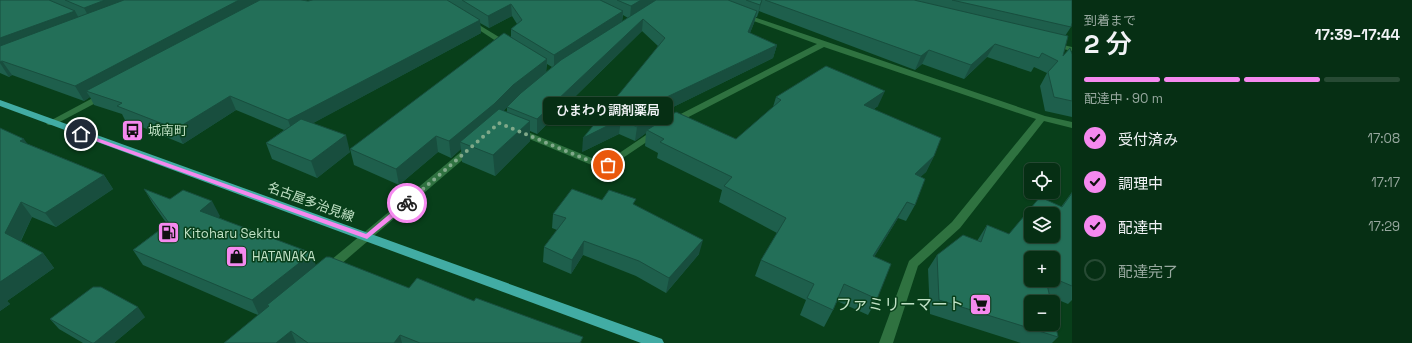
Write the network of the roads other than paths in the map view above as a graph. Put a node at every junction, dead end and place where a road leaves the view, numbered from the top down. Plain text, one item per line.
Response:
1 (735, 12) edge
2 (461, 16) edge
3 (1042, 42) edge
4 (823, 44) junction
5 (514, 49) edge
6 (1072, 49) edge
7 (113, 90) edge
8 (0, 103) edge
9 (1042, 118) junction
10 (51, 123) junction
11 (1072, 125) edge
12 (506, 126) edge
13 (476, 143) edge
14 (367, 237) junction
15 (320, 276) edge
16 (657, 343) edge
17 (886, 343) edge

1 - 4 street
2 - 5 street
3 - 6 street
4 - 9 street
4 - 12 street
7 - 10 street
8 - 10 main road, 名古屋多治見線
9 - 11 street
9 - 17 street
10 - 14 main road, 名古屋多治見線
13 - 14 street
14 - 15 street
14 - 16 main road, 名古屋多治見線

